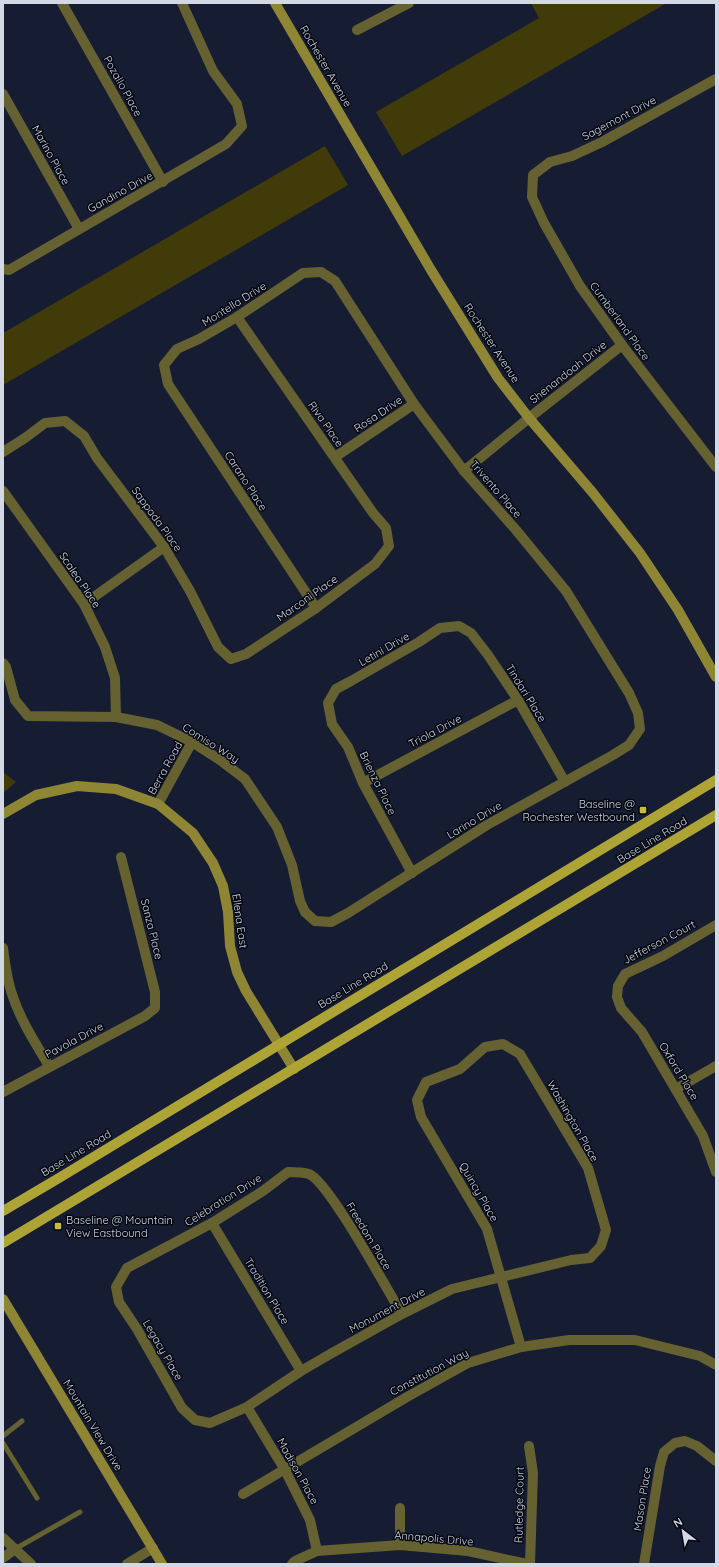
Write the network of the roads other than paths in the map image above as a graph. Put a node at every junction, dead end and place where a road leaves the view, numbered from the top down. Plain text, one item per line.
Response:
1 (62, 3) edge
2 (182, 3) edge
3 (275, 3) edge
4 (409, 3) edge
5 (357, 30) dead end
6 (716, 79) edge
7 (3, 94) edge
8 (533, 175) joint
9 (163, 182) junction
10 (79, 229) junction
11 (3, 269) edge
12 (321, 272) joint
13 (237, 317) junction
14 (622, 345) junction
15 (164, 365) joint
16 (414, 404) junction
17 (529, 418) junction
18 (3, 452) edge
19 (335, 457) junction
20 (716, 467) edge
21 (464, 471) junction
22 (3, 491) edge
23 (389, 546) joint
24 (164, 547) junction
25 (84, 604) junction
26 (316, 608) junction
27 (459, 626) joint
28 (231, 659) joint
29 (3, 663) edge
30 (716, 677) edge
31 (518, 700) junction
32 (328, 703) joint
33 (116, 716) junction
34 (640, 729) joint
35 (192, 742) junction
36 (716, 780) edge
37 (565, 782) junction
38 (363, 784) junction
39 (158, 804) junction
40 (3, 814) edge
41 (716, 815) edge
42 (121, 857) dead end
43 (412, 873) junction
44 (315, 921) joint
45 (716, 925) edge
46 (3, 948) edge
47 (618, 986) joint
48 (155, 1008) joint
49 (279, 1044) junction
50 (504, 1044) joint
51 (49, 1066) junction
52 (716, 1066) edge
53 (294, 1069) junction
54 (676, 1089) junction
55 (3, 1092) edge
56 (716, 1172) edge
57 (309, 1174) joint
58 (3, 1211) edge
59 (212, 1223) junction
60 (3, 1243) edge
61 (601, 1246) joint
62 (500, 1277) junction
63 (116, 1287) joint
64 (3, 1299) edge
65 (402, 1314) junction
66 (521, 1347) junction
67 (716, 1365) edge
68 (301, 1371) junction
69 (247, 1407) junction
70 (195, 1420) joint
71 (22, 1421) dead end
72 (3, 1436) edge
73 (3, 1443) edge
74 (529, 1446) dead end
75 (716, 1461) edge
76 (285, 1470) junction
77 (243, 1494) dead end
78 (36, 1498) dead end
79 (400, 1508) dead end
80 (80, 1512) dead end
81 (3, 1538) edge
82 (400, 1545) junction
83 (153, 1548) junction
84 (15, 1549) junction
85 (317, 1551) junction
86 (3, 1558) edge
87 (31, 1564) edge
88 (127, 1564) edge
89 (162, 1564) edge
90 (292, 1564) edge
91 (528, 1564) edge
92 (644, 1564) edge

1 - 9 street, Pozallo Place
2 - 9 street, Gandino Drive
3 - 17 main road, Rochester Avenue
4 - 5 street
6 - 8 street, Sagemont Drive
7 - 10 street, Marino Place
8 - 14 street, Cumberland Place
9 - 10 street, Gandino Drive
10 - 11 street, Gandino Drive
12 - 13 street, Montella Drive
12 - 16 street, Trivento Place
13 - 15 street, Montella Drive
13 - 19 street, Riva Place
14 - 17 street, Shenandoah Drive
14 - 20 street, Cumberland Place
15 - 26 street, Carano Place
16 - 19 street, Rosa Drive
16 - 21 street, Trivento Place
17 - 21 street, Shenandoah Drive
17 - 30 main road, Rochester Avenue
18 - 24 street, Sappada Place
19 - 23 street, Riva Place
21 - 34 street, Trivento Place
22 - 25 street, Scalea Place
23 - 26 street, Marconi Place
24 - 25 street
24 - 28 street, Sappada Place
25 - 33 street, Scalea Place
26 - 28 street, Marconi Place
27 - 31 street, Tindari Place
27 - 32 street, Letini Drive
29 - 33 street, Comiso Way
31 - 37 street, Tindari Place
31 - 38 street, Triola Drive
32 - 38 street, Brienza Place
33 - 35 street, Comiso Way
34 - 37 street, Larino Drive
35 - 39 street, Berra Road
35 - 44 street, Comiso Way
36 - 49 main road, Base Line Road
37 - 43 street, Larino Drive
38 - 43 street, Brienza Place
39 - 40 main road, Ellena East
39 - 49 main road, Ellena East
41 - 53 main road, Base Line Road
42 - 48 street, Sanza Place
43 - 44 street, Larino Drive
45 - 47 street, Jefferson Court
46 - 51 street
47 - 54 street, Oxford Place
48 - 51 street, Pavola Drive
49 - 53 main road, Ellena East
49 - 58 main road, Base Line Road
50 - 61 street, Washington Place
50 - 62 street, Quincy Place
51 - 55 street, Pavola Drive
52 - 54 street
53 - 60 main road, Base Line Road
54 - 56 street, Oxford Place
57 - 59 street, Celebration Drive
57 - 65 street, Freedom Place
59 - 63 street, Celebration Drive
59 - 68 street, Tradition Place
61 - 62 street, Monument Drive
62 - 65 street, Monument Drive
62 - 66 street, Quincy Place
63 - 70 street, Legacy Place
64 - 83 main road, Mountain View Drive
65 - 68 street, Monument Drive
66 - 67 street, Constitution Way
66 - 76 street, Constitution Way
68 - 69 street, Monument Drive
69 - 70 street, Monument Drive
69 - 76 street, Madison Place
71 - 72 lane
73 - 78 lane
74 - 91 street, Rutledge Court
75 - 92 street, Mason Place
76 - 77 street, Constitution Way
76 - 85 street, Madison Place
79 - 82 street
80 - 84 lane
81 - 84 street
82 - 85 street, Annapolis Drive
82 - 91 street, Annapolis Drive
83 - 88 street
83 - 89 main road, Mountain View Drive
84 - 86 street
84 - 87 street
85 - 90 street, Annapolis Drive

